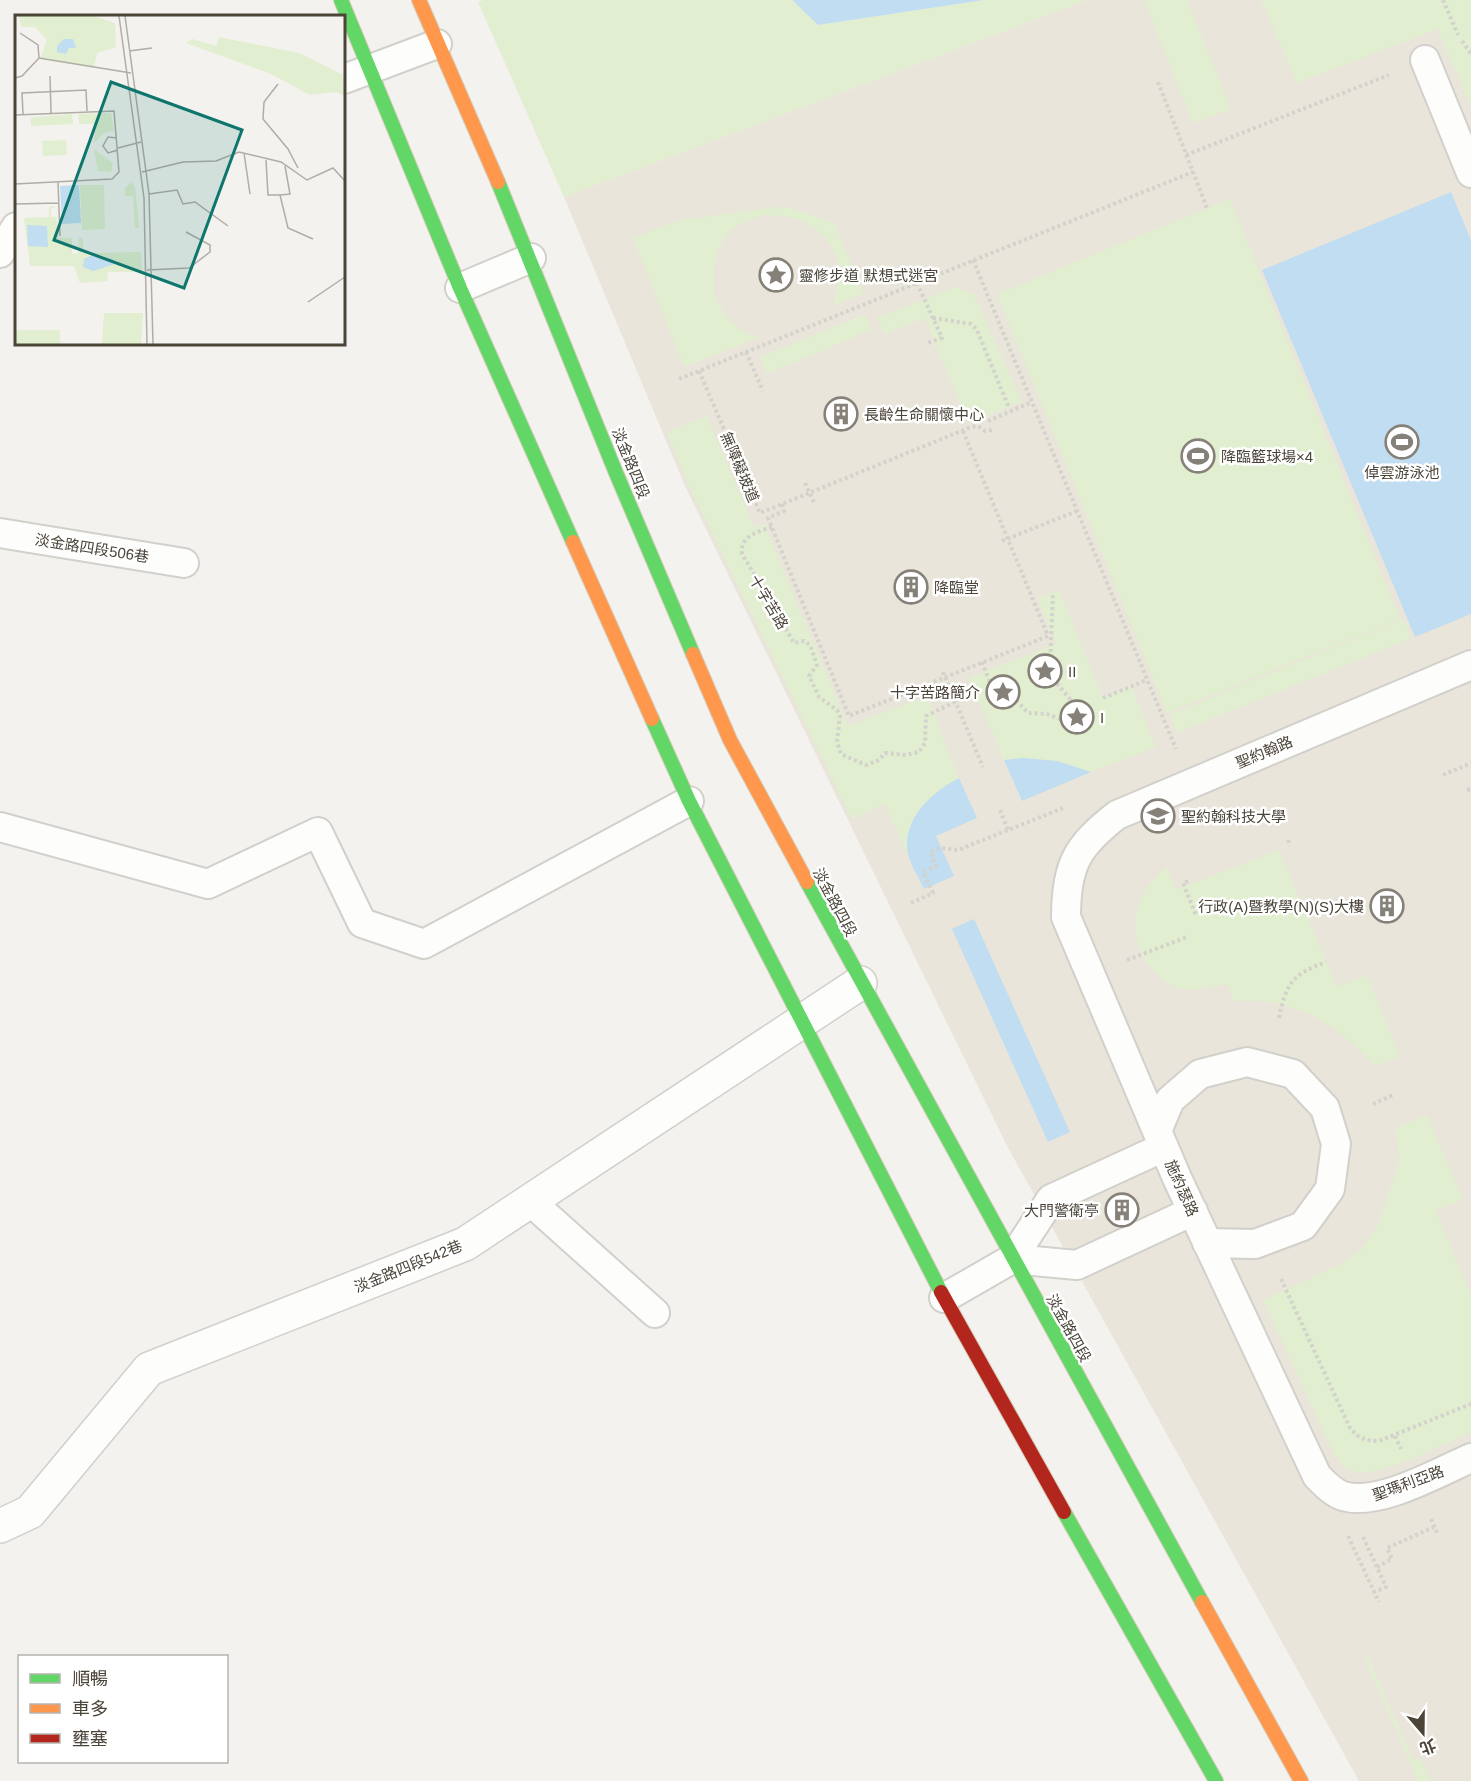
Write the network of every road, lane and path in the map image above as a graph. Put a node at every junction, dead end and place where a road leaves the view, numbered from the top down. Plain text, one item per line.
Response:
1 (341, 0) edge
2 (419, 0) edge
3 (1443, 0) edge
4 (344, 15) edge
5 (345, 20) edge
6 (437, 44) junction
7 (1471, 54) edge
8 (1425, 60) joint
9 (356, 74) edge
10 (1158, 82) dead end
11 (1186, 155) junction
12 (1193, 172) junction
13 (1471, 173) edge
14 (1207, 208) dead end
15 (15, 229) edge
16 (0, 253) edge
17 (531, 258) junction
18 (973, 260) junction
19 (917, 283) junction
20 (460, 288) junction
21 (933, 318) junction
22 (928, 343) dead end
23 (746, 352) junction
24 (699, 371) junction
25 (679, 379) dead end
26 (763, 391) dead end
27 (1032, 402) junction
28 (1009, 408) dead end
29 (988, 421) dead end
30 (992, 430) dead end
31 (963, 431) junction
32 (805, 483) dead end
33 (810, 493) junction
34 (782, 504) junction
35 (815, 505) dead end
36 (1077, 511) junction
37 (772, 527) junction
38 (0, 533) edge
39 (1008, 539) junction
40 (1002, 541) dead end
41 (184, 563) dead end
42 (1053, 592) dead end
43 (982, 662) junction
44 (1471, 664) edge
45 (944, 675) junction
46 (1147, 680) junction
47 (1103, 698) dead end
48 (955, 702) junction
49 (1173, 743) dead end
50 (1471, 764) edge
51 (983, 767) dead end
52 (1443, 775) dead end
53 (689, 801) junction
54 (999, 810) dead end
55 (0, 826) edge
56 (1008, 830) dead end
57 (1288, 840) dead end
58 (1290, 846) dead end
59 (958, 850) dead end
60 (1073, 861) joint
61 (1188, 881) dead end
62 (911, 903) dead end
63 (1196, 915) dead end
64 (1186, 937) dead end
65 (1124, 962) dead end
66 (1326, 962) dead end
67 (860, 983) junction
68 (1279, 1018) dead end
69 (802, 1022) junction
70 (1393, 1095) dead end
71 (1373, 1104) dead end
72 (1160, 1139) junction
73 (530, 1201) junction
74 (1192, 1210) junction
75 (1207, 1243) junction
76 (1012, 1259) junction
77 (1281, 1279) dead end
78 (944, 1298) junction
79 (655, 1313) dead end
80 (1471, 1404) edge
81 (1471, 1458) edge
82 (1343, 1496) joint
83 (0, 1526) edge
84 (1434, 1527) dead end
85 (1359, 1528) dead end
86 (1347, 1534) dead end
87 (1377, 1567) junction
88 (1374, 1592) junction
89 (1379, 1602) dead end
90 (1216, 1781) edge
91 (1300, 1781) edge

1 - 4 main road
2 - 6 main road, 淡金路四段
3 - 7 path
5 - 9 main road
6 - 9 lane
6 - 17 main road, 淡金路四段
8 - 11 path
8 - 13 lane
9 - 20 main road
10 - 11 path
11 - 12 path
12 - 14 path
12 - 18 path
15 - 16 lane
17 - 20 lane
17 - 67 main road, 淡金路四段
18 - 19 path
18 - 27 path
19 - 21 path
19 - 23 path
20 - 53 main road
21 - 22 path
21 - 28 path
23 - 24 path
23 - 26 path
24 - 25 path
24 - 34 path, 無障礙坡道
27 - 29 path
27 - 36 path
30 - 31 path
31 - 33 path
31 - 39 path
32 - 33 path
33 - 34 path
33 - 35 path
34 - 37 path
36 - 39 path
36 - 46 path
37 - 45 path
37 - 48 path, 十字苦路
38 - 41 lane, 淡金路四段506巷
39 - 40 path
39 - 43 path
42 - 43 path
43 - 45 path
44 - 60 lane, 聖約翰路
45 - 48 path
46 - 47 path
46 - 49 path
48 - 51 path
50 - 52 path
53 - 55 lane
53 - 69 main road
54 - 56 path
57 - 58 path
59 - 62 path
60 - 72 lane, 施約瑟路
61 - 63 path
64 - 65 path
66 - 68 path
67 - 69 street, 淡金路四段542巷
67 - 76 main road, 淡金路四段
69 - 73 street, 淡金路四段542巷
69 - 78 main road
70 - 71 path
72 - 74 lane, 施約瑟路
72 - 75 lane
72 - 76 lane
73 - 79 lane
73 - 83 street, 淡金路四段542巷
74 - 75 lane, 施約瑟路
74 - 76 lane
75 - 82 lane, 施約瑟路
76 - 78 lane
76 - 91 main road, 淡金路四段
77 - 80 path
78 - 90 main road
81 - 82 lane, 聖瑪利亞路
84 - 87 path
85 - 87 path
86 - 88 path
87 - 88 path
88 - 89 path

